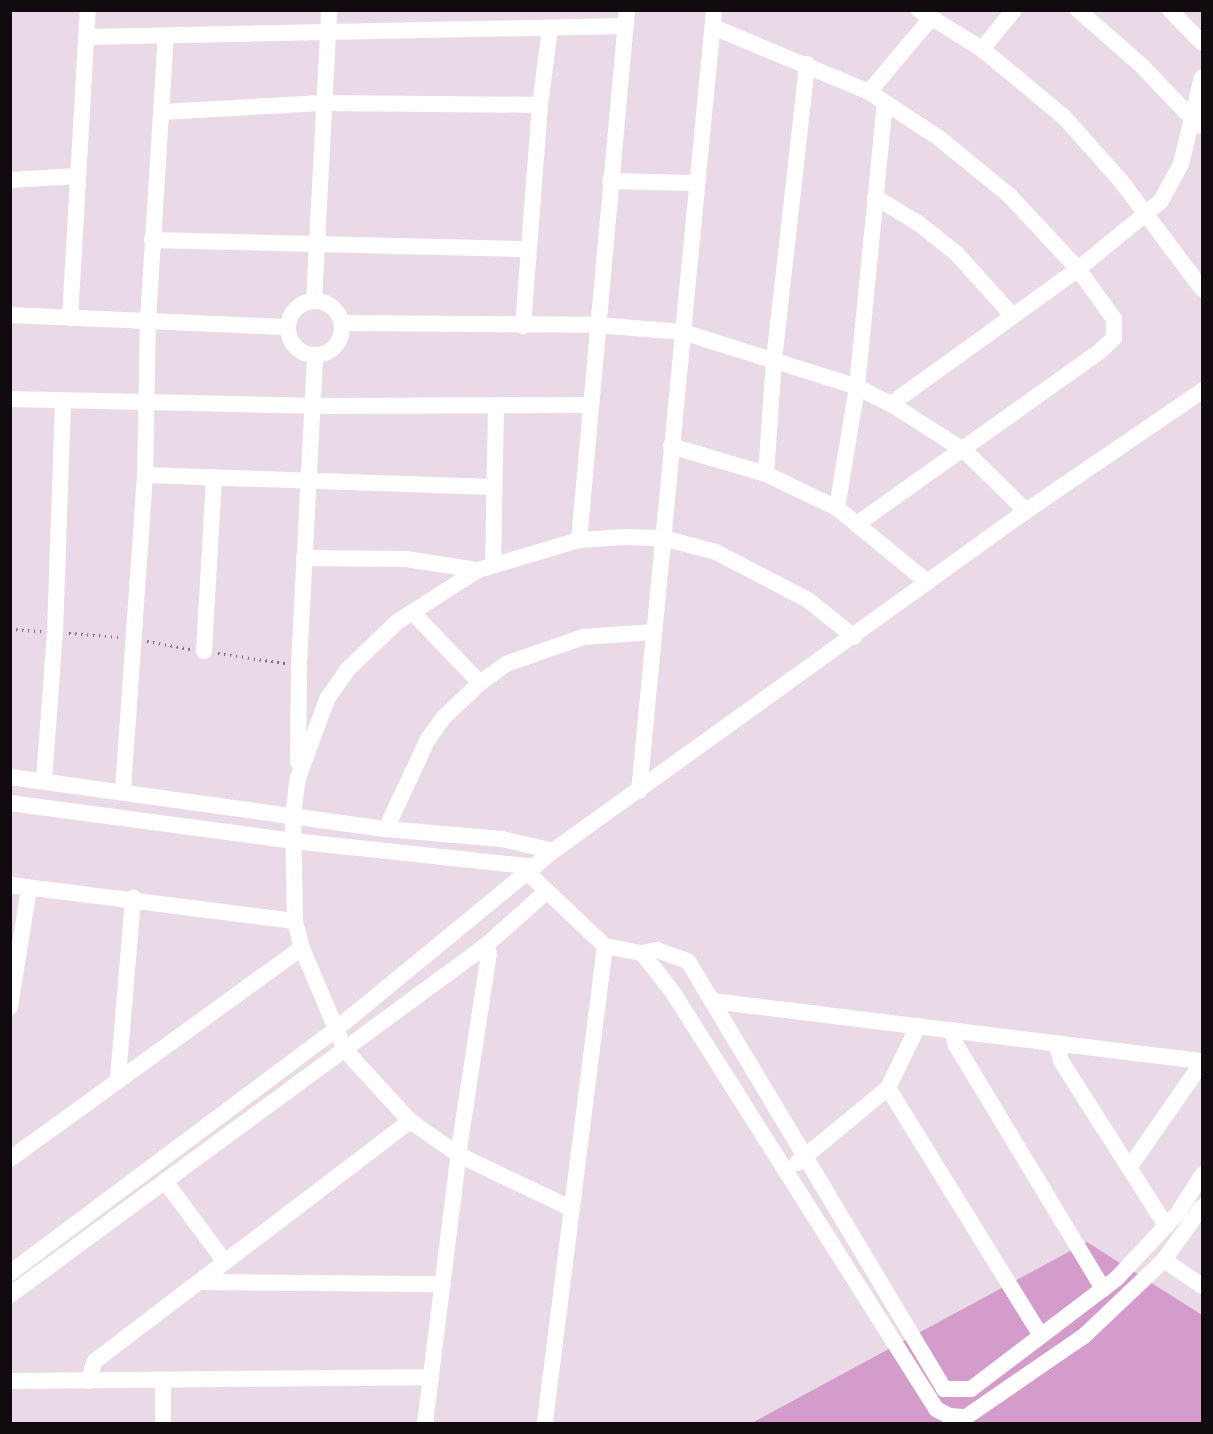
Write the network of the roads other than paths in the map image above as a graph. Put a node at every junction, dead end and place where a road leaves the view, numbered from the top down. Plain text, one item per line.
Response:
1 (88, 10) edge
2 (328, 10) edge
3 (1014, 10) edge
4 (1078, 10) edge
5 (1170, 10) edge
6 (925, 14) edge
7 (626, 18) edge
8 (713, 19) edge
9 (550, 29) junction
10 (327, 33) junction
11 (87, 37) junction
12 (166, 37) junction
13 (1203, 44) edge
14 (982, 49) junction
15 (807, 64) junction
16 (1203, 77) edge
17 (869, 92) junction
18 (322, 103) junction
19 (885, 103) junction
20 (540, 105) junction
21 (161, 112) junction
22 (1198, 125) edge
23 (77, 176) junction
24 (10, 180) edge
25 (610, 181) junction
26 (698, 183) junction
27 (875, 197) junction
28 (1146, 216) junction
29 (152, 240) junction
30 (315, 244) junction
31 (527, 249) junction
32 (1078, 269) junction
33 (1203, 289) edge
34 (314, 301) junction
35 (10, 315) edge
36 (1013, 316) junction
37 (70, 318) junction
38 (148, 320) junction
39 (342, 323) junction
40 (597, 325) junction
41 (523, 326) junction
42 (288, 327) junction
43 (683, 332) junction
44 (315, 356) junction
45 (774, 360) junction
46 (857, 387) junction
47 (1203, 391) edge
48 (10, 399) edge
49 (63, 400) junction
50 (146, 401) junction
51 (891, 404) junction
52 (590, 405) junction
53 (313, 406) junction
54 (496, 407) junction
55 (671, 446) junction
56 (965, 451) junction
57 (766, 474) junction
58 (145, 475) junction
59 (214, 479) junction
60 (309, 482) junction
61 (492, 487) junction
62 (837, 508) junction
63 (1026, 511) junction
64 (857, 524) junction
65 (663, 538) junction
66 (579, 540) junction
67 (304, 558) junction
68 (485, 568) junction
69 (927, 582) junction
70 (412, 612) junction
71 (654, 632) junction
72 (854, 637) junction
73 (204, 651) road end
74 (480, 683) junction
75 (10, 777) edge
76 (298, 778) junction
77 (44, 781) junction
78 (123, 790) junction
79 (639, 791) junction
80 (10, 803) edge
81 (293, 816) junction
82 (386, 829) junction
83 (293, 841) junction
84 (553, 851) junction
85 (532, 871) junction
86 (10, 885) edge
87 (29, 888) junction
88 (547, 891) junction
89 (133, 898) junction
90 (295, 921) junction
91 (605, 946) junction
92 (484, 947) junction
93 (302, 948) junction
94 (642, 953) junction
95 (712, 1001) junction
96 (10, 1007) edge
97 (918, 1026) junction
98 (335, 1030) junction
99 (952, 1030) junction
100 (1056, 1043) junction
101 (345, 1050) junction
102 (1203, 1062) edge
103 (118, 1078) junction
104 (888, 1088) junction
105 (410, 1120) junction
106 (459, 1155) junction
107 (805, 1157) junction
108 (10, 1159) edge
109 (1129, 1168) junction
110 (786, 1172) junction
111 (1203, 1175) edge
112 (165, 1182) junction
113 (1203, 1207) edge
114 (572, 1209) junction
115 (1166, 1226) junction
116 (1164, 1260) junction
117 (225, 1262) junction
118 (10, 1273) edge
119 (199, 1281) junction
120 (443, 1284) junction
121 (1203, 1286) edge
122 (1103, 1289) junction
123 (10, 1295) edge
124 (1041, 1336) junction
125 (431, 1377) junction
126 (163, 1380) junction
127 (10, 1381) edge
128 (88, 1381) junction
129 (949, 1390) junction
130 (943, 1412) junction
131 (163, 1424) edge
132 (425, 1424) edge
133 (545, 1424) edge

1 - 11 street
2 - 10 street
3 - 14 street
4 - 22 street
5 - 13 street
6 - 14 street
6 - 17 street
7 - 9 street
7 - 25 street
8 - 15 street
8 - 26 street
9 - 10 street
9 - 20 street
10 - 12 street
10 - 18 street
11 - 12 street
11 - 23 street
12 - 21 street
14 - 28 street
15 - 17 street
15 - 45 street
16 - 22 street
17 - 19 street
18 - 20 street
18 - 21 street
18 - 30 street
19 - 27 street
19 - 32 street
20 - 31 street
21 - 29 street
22 - 28 street
23 - 24 street
23 - 37 street
25 - 26 street
25 - 40 street
26 - 43 street
27 - 36 street
27 - 46 street
28 - 32 street
28 - 33 street
29 - 30 street
29 - 38 street
30 - 31 street
30 - 34 street
31 - 41 street
32 - 36 street
32 - 56 street
34 - 39 street
34 - 42 street
35 - 37 street
36 - 51 street
37 - 38 street
38 - 42 street
38 - 50 street
39 - 41 street
39 - 44 street
40 - 41 street
40 - 43 street
40 - 52 street
42 - 44 street
43 - 45 street
43 - 55 street
44 - 53 street
45 - 46 street
45 - 57 street
46 - 51 street
46 - 62 street
47 - 63 street
48 - 49 street
49 - 50 street
49 - 77 street
50 - 53 street
50 - 58 street
51 - 56 street
52 - 54 street
52 - 66 street
53 - 54 street
53 - 60 street
54 - 61 street
55 - 57 street
55 - 65 street
56 - 63 street
56 - 64 street
57 - 62 street
58 - 59 street
58 - 78 street
59 - 60 street
59 - 73 street
60 - 61 street
60 - 67 street
61 - 68 street
62 - 64 street
63 - 69 street
64 - 69 street
65 - 66 street
65 - 71 street
65 - 72 street
66 - 68 street
67 - 68 street
67 - 76 street
68 - 70 street
69 - 72 street
70 - 74 street
70 - 76 street
71 - 74 street
71 - 79 street
72 - 79 street
74 - 82 street
75 - 77 street
76 - 81 street
77 - 78 street
78 - 81 street
79 - 84 street
80 - 83 street
81 - 82 street
81 - 83 street
82 - 84 street
83 - 85 street
83 - 90 street
84 - 85 street
85 - 88 street
85 - 98 street
86 - 87 street
87 - 89 street
87 - 96 street
88 - 91 street
88 - 92 street
89 - 90 street
89 - 103 street
90 - 93 street
91 - 94 street
91 - 114 street
92 - 101 street
92 - 106 street
93 - 98 street
93 - 103 street
94 - 95 street
94 - 110 street
95 - 97 street
95 - 107 street
97 - 99 street
97 - 104 street
98 - 101 street
98 - 118 street
99 - 100 street
99 - 122 street
100 - 102 street
100 - 109 street
101 - 105 street
101 - 112 street
102 - 109 street
103 - 108 street
104 - 107 street
104 - 124 street
105 - 106 street
105 - 117 street
106 - 114 street
106 - 120 street
107 - 110 street
107 - 129 street
109 - 115 street
110 - 130 street
111 - 115 street
112 - 117 street
112 - 123 street
113 - 116 street
114 - 133 street
115 - 122 street
116 - 121 street
116 - 130 street
117 - 119 street
119 - 120 street
119 - 128 street
120 - 125 street
122 - 124 street
124 - 129 street
125 - 126 street
125 - 132 street
126 - 128 street
126 - 131 street
127 - 128 street
129 - 130 street

